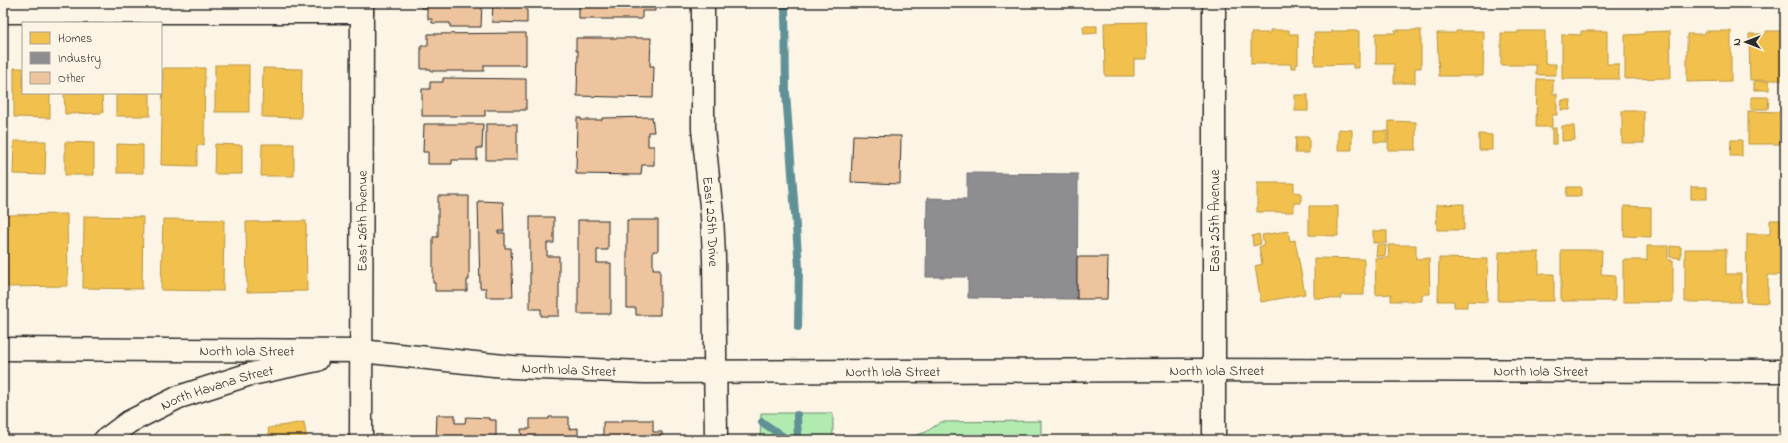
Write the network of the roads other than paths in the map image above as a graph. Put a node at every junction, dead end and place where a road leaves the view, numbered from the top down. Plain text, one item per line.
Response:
1 (702, 3) edge
2 (1214, 3) edge
3 (362, 8) edge
4 (12, 9) edge
5 (3, 349) edge
6 (361, 351) junction
7 (1214, 370) junction
8 (716, 372) junction
9 (1785, 372) edge
10 (104, 440) edge
11 (361, 440) edge
12 (716, 440) edge
13 (1214, 440) edge

1 - 8 street, East 25th Drive
2 - 7 street, East 25th Avenue
3 - 4 street
3 - 6 street, East 26th Avenue
5 - 6 street, North Iola Street
6 - 8 street, North Iola Street
6 - 10 street, North Havana Street
6 - 11 street, East 26th Avenue
7 - 8 street, North Iola Street
7 - 9 street, North Iola Street
7 - 13 street, East 25th Avenue
8 - 12 street, East 25th Drive

